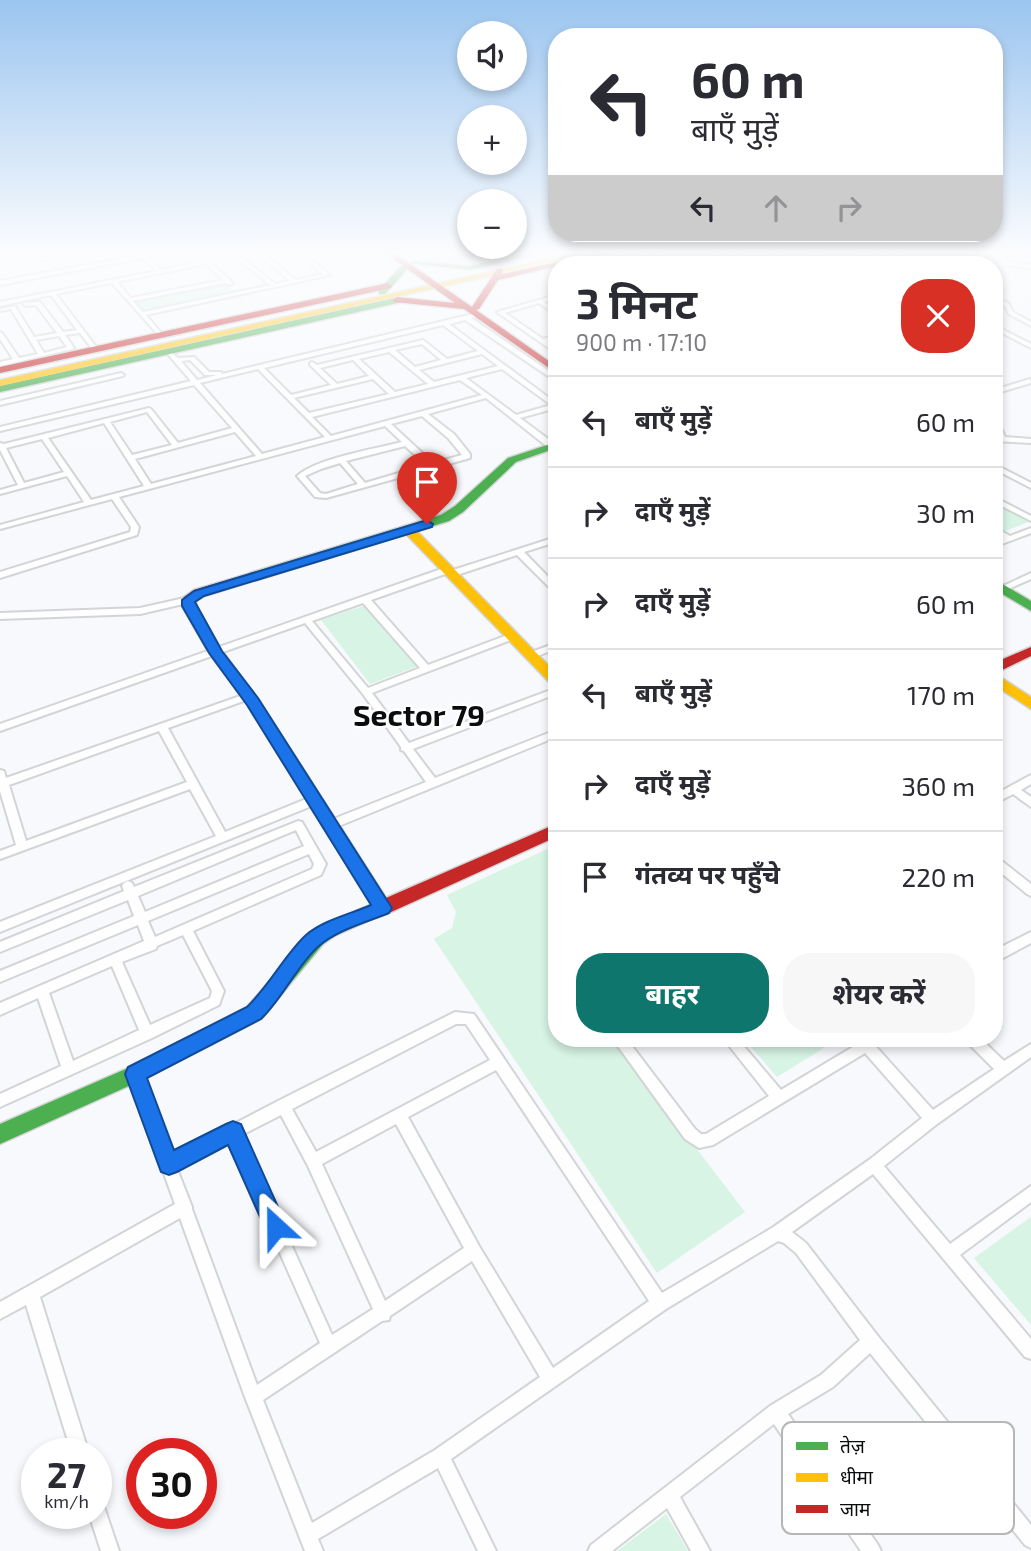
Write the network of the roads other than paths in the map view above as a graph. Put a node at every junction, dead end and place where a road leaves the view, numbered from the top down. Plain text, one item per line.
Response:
1 (22, 322) edge
2 (52, 322) edge
3 (75, 322) edge
4 (149, 322) edge
5 (237, 322) edge
6 (257, 322) edge
7 (263, 322) edge
8 (280, 322) edge
9 (450, 322) edge
10 (490, 322) edge
11 (491, 322) edge
12 (491, 322) edge
13 (495, 322) edge
14 (443, 323) junction
15 (80, 329) junction
16 (399, 329) dead end
17 (410, 331) junction
18 (1003, 332) edge
19 (0, 334) edge
20 (60, 334) junction
21 (160, 335) junction
22 (383, 335) junction
23 (32, 339) junction
24 (548, 339) edge
25 (543, 341) junction
26 (423, 342) junction
27 (548, 345) edge
28 (1031, 346) edge
29 (95, 349) junction
30 (390, 349) junction
31 (482, 352) junction
32 (42, 355) junction
33 (172, 356) junction
34 (304, 357) junction
35 (354, 358) junction
36 (548, 358) edge
37 (17, 360) junction
38 (446, 361) junction
39 (0, 364) edge
40 (548, 364) edge
41 (260, 367) junction
42 (315, 367) junction
43 (503, 367) junction
44 (414, 369) junction
45 (0, 370) edge
46 (548, 372) edge
47 (1031, 373) edge
48 (121, 375) dead end
49 (0, 377) edge
50 (374, 377) junction
51 (460, 377) junction
52 (197, 382) junction
53 (1031, 382) edge
54 (0, 383) edge
55 (432, 384) junction
56 (336, 386) junction
57 (0, 390) edge
58 (1003, 390) edge
59 (126, 393) dead end
60 (393, 394) junction
61 (487, 396) junction
62 (136, 397) junction
63 (289, 397) junction
64 (548, 400) edge
65 (0, 403) edge
66 (548, 408) edge
67 (149, 410) junction
68 (423, 413) junction
69 (307, 416) junction
70 (515, 417) junction
71 (106, 421) junction
72 (386, 423) junction
73 (0, 424) edge
74 (0, 429) edge
75 (237, 429) junction
76 (44, 437) junction
77 (329, 438) junction
78 (1003, 440) edge
79 (548, 441) edge
80 (1031, 441) edge
81 (407, 443) junction
82 (1, 446) edge
83 (177, 446) junction
84 (548, 447) edge
85 (261, 457) junction
86 (131, 458) junction
87 (342, 461) junction
88 (431, 466) junction
89 (1003, 471) edge
90 (68, 473) junction
91 (1006, 473) junction
92 (1003, 474) edge
93 (22, 486) junction
94 (364, 486) junction
95 (1031, 486) edge
96 (149, 487) junction
97 (0, 492) edge
98 (114, 496) junction
99 (89, 503) junction
100 (1003, 504) edge
101 (1031, 519) edge
102 (0, 527) edge
103 (409, 530) junction
104 (1031, 530) edge
105 (1003, 535) edge
106 (1009, 539) junction
107 (1003, 541) edge
108 (548, 542) edge
109 (519, 552) junction
110 (449, 572) junction
111 (0, 575) edge
112 (1031, 576) edge
113 (548, 580) edge
114 (1003, 584) edge
115 (1003, 589) edge
116 (189, 600) junction
117 (366, 600) junction
118 (1031, 607) edge
119 (0, 617) edge
120 (307, 620) junction
121 (513, 636) junction
122 (548, 649) edge
123 (1031, 651) edge
124 (216, 653) junction
125 (531, 655) junction
126 (1003, 666) edge
127 (427, 670) junction
128 (548, 673) edge
129 (1003, 675) edge
130 (1003, 678) edge
131 (1031, 691) edge
132 (366, 692) junction
133 (548, 694) edge
134 (249, 696) junction
135 (1031, 704) edge
136 (162, 727) junction
137 (0, 728) edge
138 (548, 736) edge
139 (405, 748) junction
140 (2, 778) edge
141 (1031, 779) edge
142 (433, 783) junction
143 (192, 784) junction
144 (1013, 789) junction
145 (1003, 795) edge
146 (315, 800) junction
147 (1031, 803) edge
148 (330, 825) junction
149 (548, 835) edge
150 (222, 838) junction
151 (22, 846) junction
152 (312, 848) junction
153 (0, 855) edge
154 (1003, 868) edge
155 (124, 877) junction
156 (1031, 891) edge
157 (130, 892) junction
158 (383, 908) junction
159 (143, 920) junction
160 (0, 927) edge
161 (187, 930) junction
162 (1031, 937) edge
163 (152, 945) junction
164 (0, 947) edge
165 (1003, 951) edge
166 (117, 961) junction
167 (0, 977) edge
168 (42, 991) junction
169 (0, 1009) edge
170 (147, 1034) junction
171 (625, 1047) edge
172 (736, 1047) edge
173 (854, 1047) edge
174 (868, 1047) edge
175 (981, 1047) edge
176 (1031, 1050) edge
177 (498, 1062) junction
178 (1003, 1069) junction
179 (69, 1070) junction
180 (135, 1074) junction
181 (779, 1098) junction
182 (0, 1101) edge
183 (283, 1105) junction
184 (399, 1115) junction
185 (932, 1119) junction
186 (233, 1131) junction
187 (0, 1135) edge
188 (313, 1161) junction
189 (169, 1165) junction
190 (874, 1165) junction
191 (1031, 1193) edge
192 (185, 1207) junction
193 (777, 1233) junction
194 (474, 1251) junction
195 (949, 1254) junction
196 (31, 1295) junction
197 (660, 1303) junction
198 (0, 1311) edge
199 (383, 1314) junction
200 (871, 1342) junction
201 (329, 1346) junction
202 (1031, 1351) edge
203 (550, 1379) junction
204 (253, 1397) junction
205 (776, 1412) junction
206 (783, 1422) edge
207 (936, 1422) edge
208 (75, 1438) edge
209 (441, 1455) junction
210 (670, 1497) junction
211 (1014, 1518) edge
212 (103, 1529) edge
213 (860, 1534) edge
214 (1031, 1539) edge
215 (311, 1543) edge
216 (110, 1551) edge
217 (488, 1551) edge
218 (597, 1551) edge
219 (701, 1551) edge
220 (872, 1551) edge

1 - 23 street
2 - 20 street
3 - 15 street
4 - 21 street
5 - 21 street
6 - 49 street
7 - 54 street
8 - 33 street
9 - 14 street
10 - 46 street
11 - 36 street
12 - 40 street
13 - 25 street
14 - 17 street
14 - 31 street
15 - 20 street
15 - 29 street
16 - 22 street
17 - 22 street
17 - 26 street
18 - 28 street
19 - 37 street
20 - 23 street
20 - 32 street
21 - 29 street
22 - 33 street
22 - 34 street
23 - 32 street
24 - 25 street
25 - 27 street
26 - 30 street
26 - 38 street
29 - 45 street
30 - 35 street
30 - 44 street
31 - 38 street
31 - 43 street
32 - 37 street
33 - 52 street
33 - 57 street
34 - 41 street
34 - 42 street
35 - 42 street
35 - 50 street
37 - 39 street
38 - 44 street
41 - 52 street
41 - 63 street
42 - 56 street
43 - 51 street
43 - 64 street
44 - 55 street
47 - 53 street
48 - 65 street
50 - 56 street
50 - 60 street
51 - 55 street
51 - 61 street
52 - 62 street
52 - 75 street
53 - 58 street
55 - 60 street
56 - 63 street
59 - 73 street
60 - 69 street
61 - 68 street
61 - 70 street
62 - 67 street
62 - 74 street
63 - 69 street
66 - 70 street
67 - 71 street
67 - 83 street
68 - 72 street
68 - 88 street
69 - 77 street
70 - 79 street
71 - 76 street
71 - 86 street
72 - 77 street
72 - 81 street
75 - 83 street
75 - 85 street
76 - 82 street
76 - 90 street
77 - 85 street
78 - 80 street
81 - 87 street
81 - 88 street
82 - 93 street
83 - 86 street
84 - 103 street
85 - 96 street
86 - 96 street
87 - 94 street
87 - 94 street
88 - 94 street
89 - 91 street
90 - 93 street
90 - 99 street
91 - 92 street
91 - 95 street
93 - 97 street
96 - 98 street
98 - 99 street
98 - 111 street
99 - 102 street
100 - 101 street
103 - 110 street
103 - 116 street
104 - 106 street
105 - 106 street
106 - 107 street
108 - 109 street
109 - 110 street
109 - 113 street
110 - 117 street
110 - 121 street
112 - 114 street
115 - 118 street
116 - 119 street
116 - 124 street
117 - 120 street
117 - 127 street
120 - 124 street
120 - 132 street
121 - 125 street
121 - 127 street
122 - 125 street
123 - 126 street
124 - 134 street
124 - 137 street
125 - 128 street
127 - 132 street
129 - 131 street
130 - 135 street
132 - 139 street
133 - 139 street
134 - 136 street
134 - 146 street
136 - 140 street
136 - 143 street
138 - 142 street
139 - 142 street
140 - 151 street
141 - 144 street
142 - 148 street
143 - 150 street
143 - 151 street
144 - 145 street
144 - 147 street
146 - 148 street
146 - 150 street
148 - 158 street
149 - 158 street
150 - 155 street
151 - 153 street
152 - 157 street
152 - 159 street
152 - 161 street
154 - 156 street
155 - 157 street
155 - 160 street
157 - 159 street
157 - 164 street
158 - 180 street
159 - 163 street
159 - 167 street
161 - 163 street
161 - 170 street
162 - 165 street
163 - 166 street
166 - 168 street
166 - 170 street
168 - 169 street
168 - 179 street
170 - 179 street
171 - 181 street
172 - 181 street
173 - 181 street
174 - 185 street
175 - 178 street
176 - 178 street
177 - 183 street
177 - 184 street
177 - 197 street
178 - 185 street
179 - 182 street
180 - 187 street
180 - 189 street
183 - 186 street
183 - 188 street
184 - 188 street
184 - 194 street
185 - 190 street
186 - 189 street
186 - 201 street
188 - 199 street
189 - 192 street
190 - 193 street
190 - 195 street
191 - 195 street
192 - 196 street
192 - 204 street
193 - 197 street
193 - 200 street
194 - 199 street
194 - 203 street
195 - 202 street
196 - 198 street
196 - 208 street
197 - 203 street
199 - 201 street
200 - 205 street
200 - 207 street
201 - 204 street
203 - 209 street
204 - 215 street
205 - 206 street
205 - 210 street
209 - 215 street
209 - 217 street
210 - 218 street
210 - 219 street
211 - 214 street
212 - 216 street
213 - 220 street

